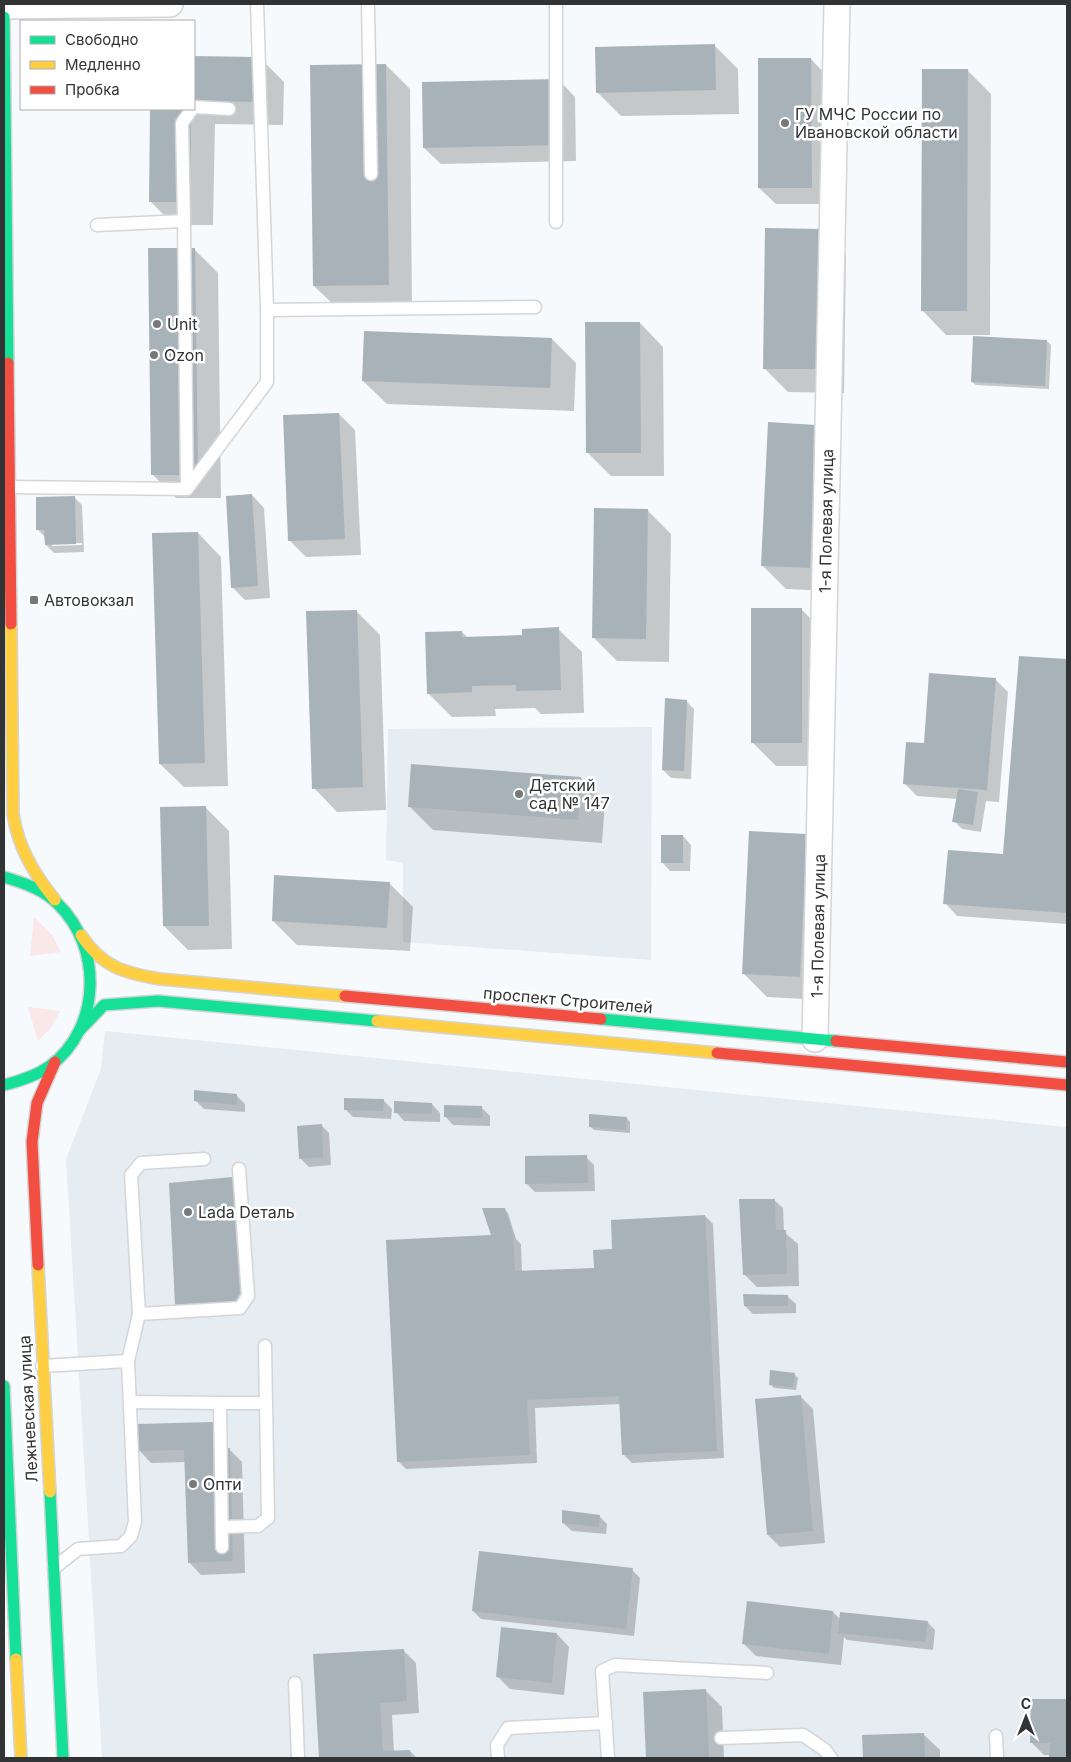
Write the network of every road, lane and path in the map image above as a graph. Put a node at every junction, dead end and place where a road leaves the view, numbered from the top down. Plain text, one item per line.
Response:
1 (170, 4) edge
2 (257, 4) edge
3 (368, 4) edge
4 (556, 4) edge
5 (837, 4) edge
6 (4, 6) edge
7 (4, 17) edge
8 (195, 108) edge
9 (229, 109) dead end
10 (192, 110) edge
11 (371, 174) dead end
12 (184, 221) junction
13 (556, 222) dead end
14 (97, 225) dead end
15 (535, 307) dead end
16 (267, 310) junction
17 (9, 487) junction
18 (187, 489) junction
19 (4, 877) edge
20 (55, 900) junction
21 (81, 935) junction
22 (79, 1032) junction
23 (815, 1050) junction
24 (55, 1062) junction
25 (1067, 1062) edge
26 (4, 1086) edge
27 (1067, 1086) edge
28 (204, 1159) dead end
29 (239, 1169) dead end
30 (139, 1314) junction
31 (264, 1346) dead end
32 (128, 1361) junction
33 (42, 1366) junction
34 (4, 1386) edge
35 (130, 1402) junction
36 (220, 1403) junction
37 (266, 1403) junction
38 (222, 1527) junction
39 (222, 1547) dead end
40 (52, 1570) junction
41 (767, 1673) dead end
42 (295, 1683) dead end
43 (606, 1723) junction
44 (996, 1736) dead end
45 (721, 1738) dead end
46 (21, 1758) edge
47 (62, 1758) edge
48 (298, 1758) edge
49 (498, 1758) edge
50 (608, 1758) edge
51 (831, 1758) edge
52 (997, 1758) edge

1 - 6 street
2 - 16 lane
3 - 11 lane
4 - 13 lane
5 - 23 street, 1-я Полевая улица
7 - 17 main road
8 - 9 lane
10 - 12 lane
12 - 14 lane
12 - 18 lane
15 - 16 lane
16 - 18 lane
17 - 18 lane
17 - 20 main road
19 - 20 main road
20 - 21 main road
21 - 22 main road
21 - 23 main road, проспект Строителей
22 - 23 main road, проспект Строителей
22 - 24 main road
23 - 25 main road, проспект Строителей
23 - 27 main road, проспект Строителей
24 - 26 main road
24 - 33 main road, Лежневская улица
28 - 30 lane
29 - 30 lane
30 - 32 lane
31 - 37 lane
32 - 33 lane
32 - 35 lane
33 - 40 main road, Лежневская улица
34 - 46 main road, Лежневская улица
35 - 36 lane
35 - 40 lane
36 - 37 lane
36 - 38 lane
37 - 38 lane
38 - 39 lane
40 - 47 main road, Лежневская улица
41 - 43 lane
42 - 48 lane
43 - 49 lane
43 - 50 lane
44 - 52 lane
45 - 51 lane

